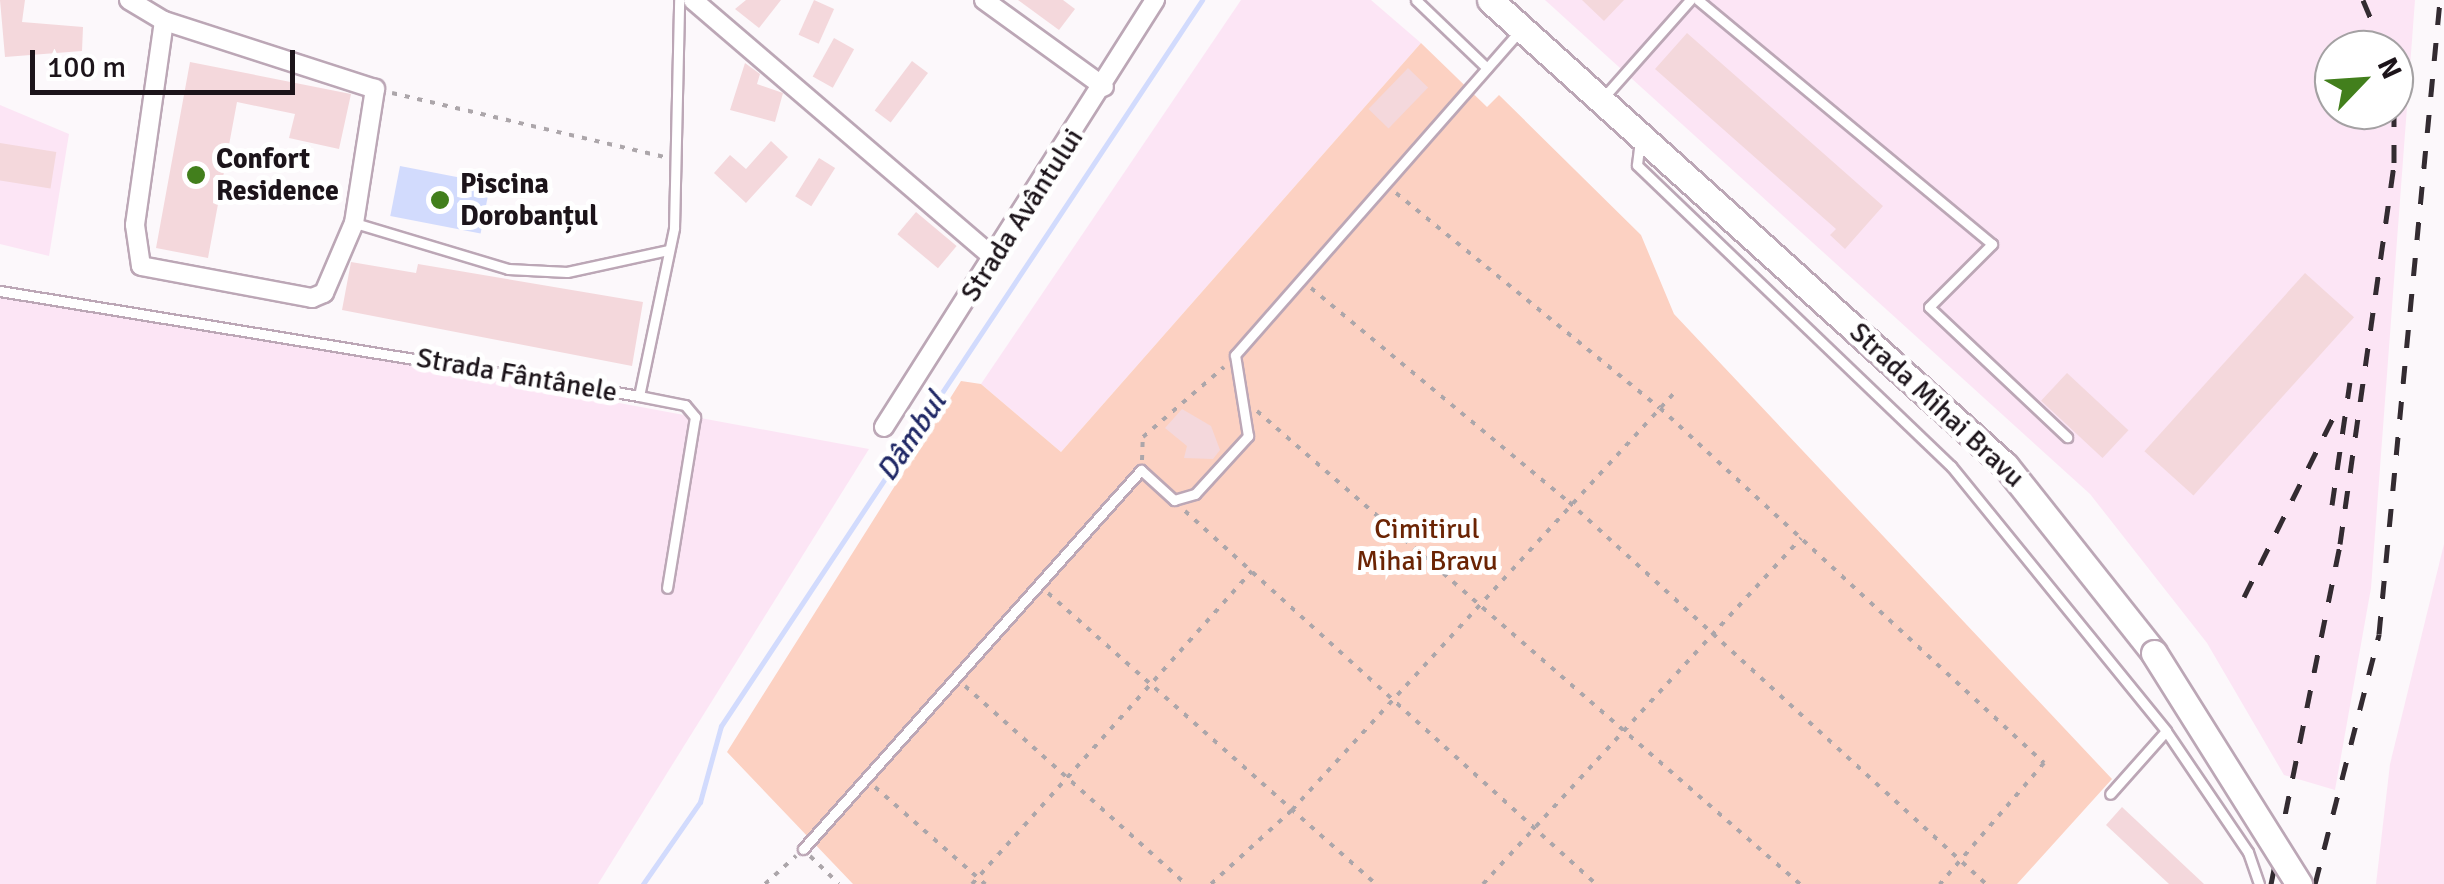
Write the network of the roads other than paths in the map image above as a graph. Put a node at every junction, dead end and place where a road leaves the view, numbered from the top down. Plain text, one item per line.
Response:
1 (129, 0) edge
2 (679, 0) edge
3 (693, 0) edge
4 (984, 0) edge
5 (1155, 0) edge
6 (1416, 0) edge
7 (1490, 0) edge
8 (1690, 0) edge
9 (1698, 0) edge
10 (164, 21) junction
11 (1522, 29) junction
12 (1487, 68) junction
13 (1104, 87) junction
14 (1602, 100) junction
15 (1641, 136) junction
16 (354, 223) junction
17 (668, 250) junction
18 (994, 258) junction
19 (0, 291) edge
20 (639, 396) junction
21 (884, 427) dead end
22 (2067, 437) dead end
23 (667, 588) dead end
24 (2166, 731) junction
25 (2110, 794) dead end
26 (802, 849) road end
27 (2259, 884) edge
28 (2299, 884) edge

1 - 10 street
2 - 17 lane, Strada Fântânele
3 - 18 street
4 - 13 street
5 - 13 street, Strada Avântului
6 - 12 lane
7 - 11 main road, Strada Mihai Bravu
8 - 14 lane
9 - 22 lane
10 - 16 street
10 - 16 street
11 - 12 lane
11 - 14 main road, Strada Mihai Bravu
12 - 26 lane
13 - 18 street, Strada Avântului
14 - 15 main road, Strada Mihai Bravu
15 - 24 lane
15 - 28 main road, Strada Mihai Bravu, bridge
16 - 17 lane
17 - 20 lane, Strada Fântânele
18 - 21 street, Strada Avântului
19 - 20 lane, Strada Fântânele
20 - 23 lane
24 - 25 lane
24 - 27 lane

